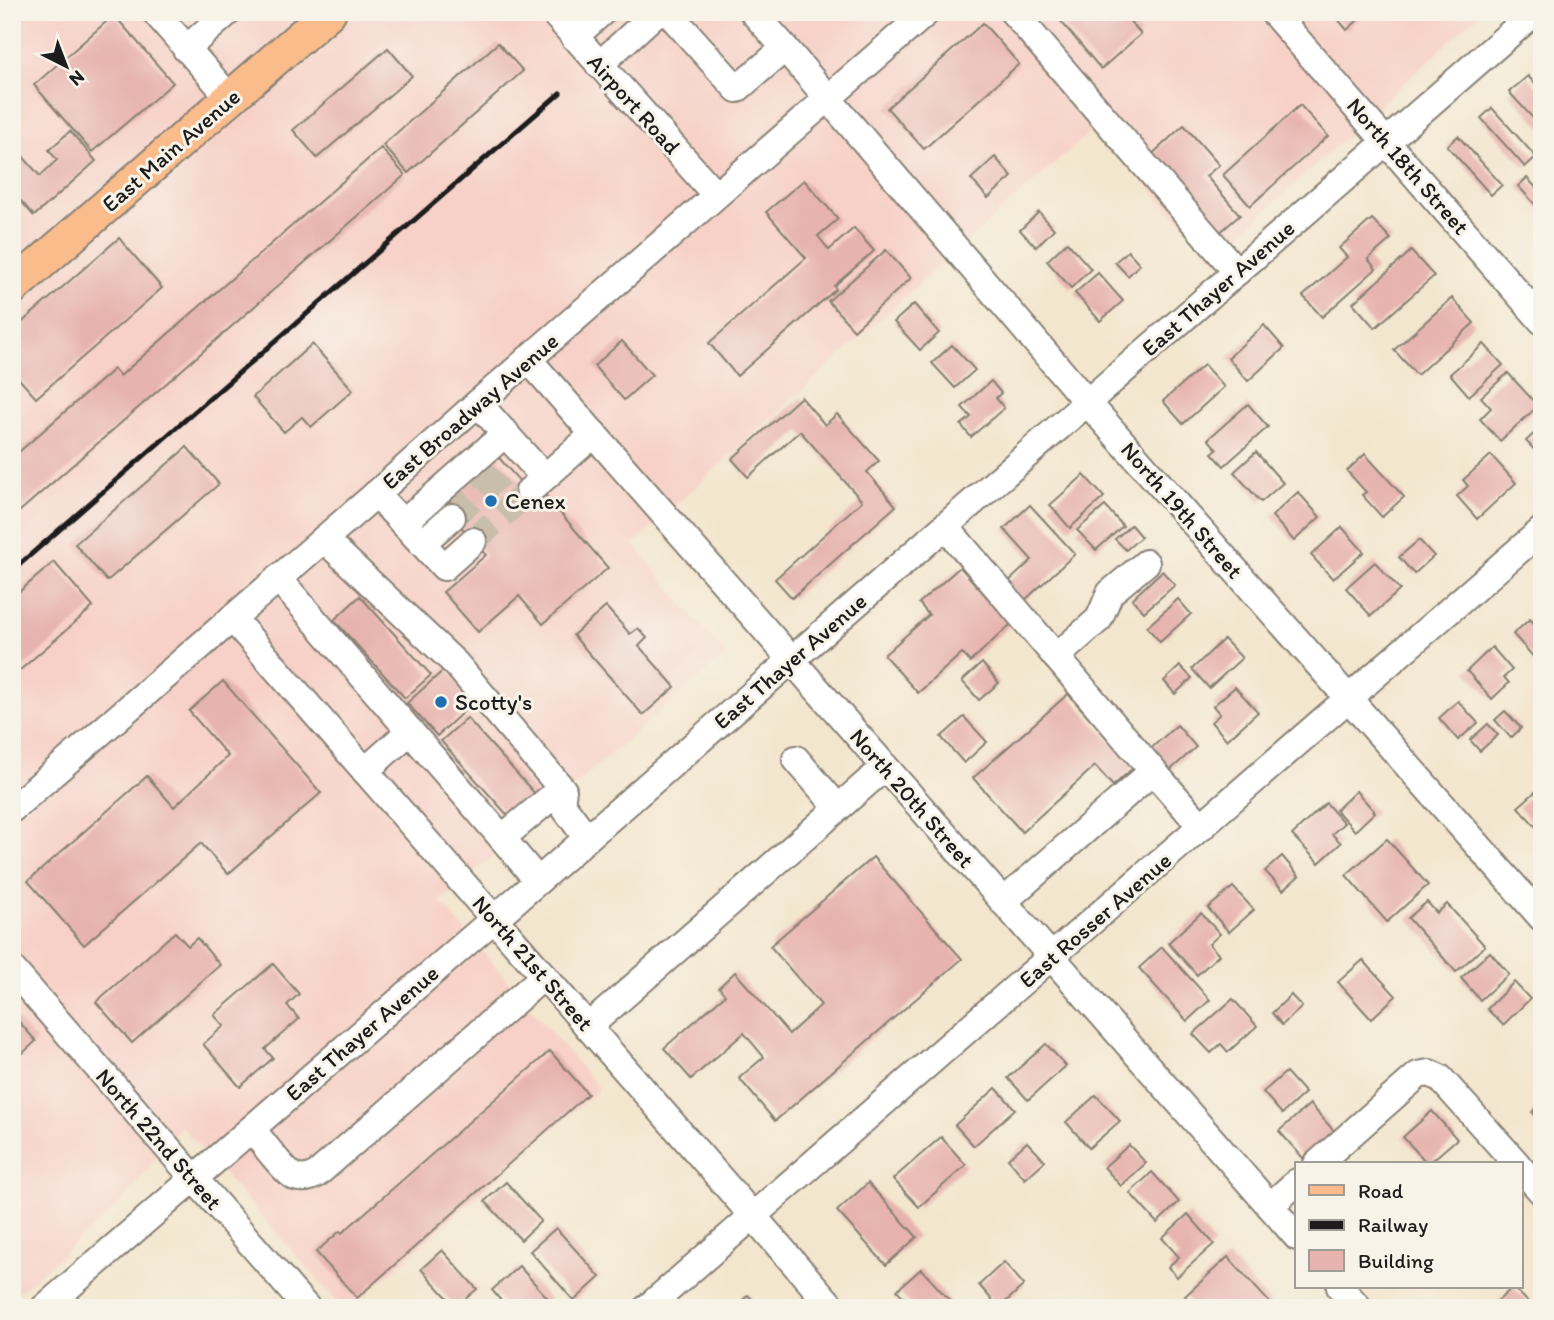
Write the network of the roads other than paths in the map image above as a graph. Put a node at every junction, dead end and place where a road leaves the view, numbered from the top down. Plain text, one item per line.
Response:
1 (155, 12) edge
2 (228, 12) edge
3 (553, 12) edge
4 (602, 12) edge
5 (657, 12) edge
6 (668, 12) edge
7 (754, 12) edge
8 (1013, 12) edge
9 (1273, 12) edge
10 (1535, 12) edge
11 (328, 13) edge
12 (920, 14) edge
13 (575, 37) junction
14 (785, 48) junction
15 (186, 49) junction
16 (599, 65) junction
17 (230, 98) junction
18 (827, 99) junction
19 (1386, 142) junction
20 (716, 195) junction
21 (1237, 271) junction
22 (12, 288) edge
23 (1533, 293) edge
24 (1542, 321) edge
25 (528, 359) junction
26 (1087, 402) junction
27 (478, 403) junction
28 (506, 433) junction
29 (594, 434) junction
30 (376, 494) junction
31 (453, 517) tunnel mouth
32 (403, 523) junction
33 (945, 526) junction
34 (1542, 530) edge
35 (324, 539) junction
36 (473, 541) tunnel mouth
37 (422, 543) junction
38 (1146, 563) dead end
39 (278, 579) junction
40 (232, 618) junction
41 (1056, 657) junction
42 (791, 660) junction
43 (1349, 699) junction
44 (410, 731) junction
45 (796, 760) dead end
46 (885, 767) junction
47 (365, 771) junction
48 (1153, 771) junction
49 (555, 801) junction
50 (12, 808) edge
51 (838, 808) junction
52 (1202, 827) junction
53 (502, 838) junction
54 (587, 838) junction
55 (537, 881) junction
56 (1003, 902) junction
57 (1542, 918) edge
58 (494, 919) junction
59 (1051, 957) junction
60 (12, 969) edge
61 (544, 976) junction
62 (588, 1027) junction
63 (252, 1129) junction
64 (1319, 1162) edge
65 (1515, 1162) edge
66 (1522, 1170) edge
67 (194, 1179) junction
68 (1295, 1184) edge
69 (1542, 1192) edge
70 (1270, 1206) junction
71 (754, 1216) junction
72 (1295, 1235) edge
73 (1341, 1288) edge
74 (44, 1308) edge
75 (307, 1308) edge
76 (647, 1308) edge
77 (833, 1308) edge
78 (1359, 1308) edge

1 - 15 street
2 - 15 street
3 - 13 street, Airport Road
4 - 13 street
5 - 16 street
6 - 14 street
7 - 14 street, North 19th Street
8 - 21 street
9 - 19 street, North 18th Street
10 - 19 street, East Thayer Avenue
11 - 17 main road, East Main Avenue
12 - 18 street, East Broadway Avenue
13 - 16 street, Airport Road
14 - 18 street, North 19th Street
15 - 17 street
16 - 20 street, Airport Road
17 - 22 main road, East Main Avenue
18 - 20 street, East Broadway Avenue
18 - 26 street, North 19th Street
19 - 21 street, East Thayer Avenue
19 - 23 street, North 18th Street
20 - 25 street, East Broadway Avenue
21 - 26 street, East Thayer Avenue
23 - 24 street, North 18th Street
25 - 27 street, East Broadway Avenue
25 - 29 street, North 20th Street
26 - 33 street, East Thayer Avenue
26 - 43 street, North 19th Street
27 - 28 street
27 - 30 street, East Broadway Avenue
28 - 29 street
28 - 32 street
29 - 42 street, North 20th Street
30 - 32 street
30 - 35 street, East Broadway Avenue
31 - 37 street
32 - 37 street
33 - 41 street
33 - 42 street, East Thayer Avenue
34 - 43 street, East Rosser Avenue
35 - 39 street, East Broadway Avenue
35 - 49 street
36 - 37 street
38 - 41 street
39 - 40 street, East Broadway Avenue
39 - 44 street
40 - 47 street, North 21st Street
40 - 50 street, East Broadway Avenue
41 - 48 street
42 - 46 street, North 20th Street
42 - 54 street, East Thayer Avenue
43 - 52 street, East Rosser Avenue
43 - 57 street, North 19th Street
44 - 47 street
44 - 53 street
45 - 51 street
46 - 51 street
46 - 56 street, North 20th Street
47 - 58 street, North 21st Street
48 - 52 street
48 - 56 street
49 - 53 street
49 - 54 street
51 - 62 street
52 - 59 street, East Rosser Avenue
53 - 55 street
54 - 55 street, East Thayer Avenue
55 - 58 street, East Thayer Avenue
56 - 59 street, North 20th Street
58 - 61 street, North 21st Street
58 - 63 street, East Thayer Avenue
59 - 70 street, North 20th Street
59 - 71 street, East Rosser Avenue
60 - 67 street, North 22nd Street
61 - 62 street, North 21st Street
61 - 63 street
62 - 71 street, North 21st Street
63 - 67 street, East Thayer Avenue
64 - 65 street
66 - 69 street
67 - 74 street, East Thayer Avenue
67 - 75 street, North 22nd Street
68 - 70 street
70 - 72 street, North 20th Street
71 - 76 street, East Rosser Avenue
71 - 77 street, North 21st Street
73 - 78 street

